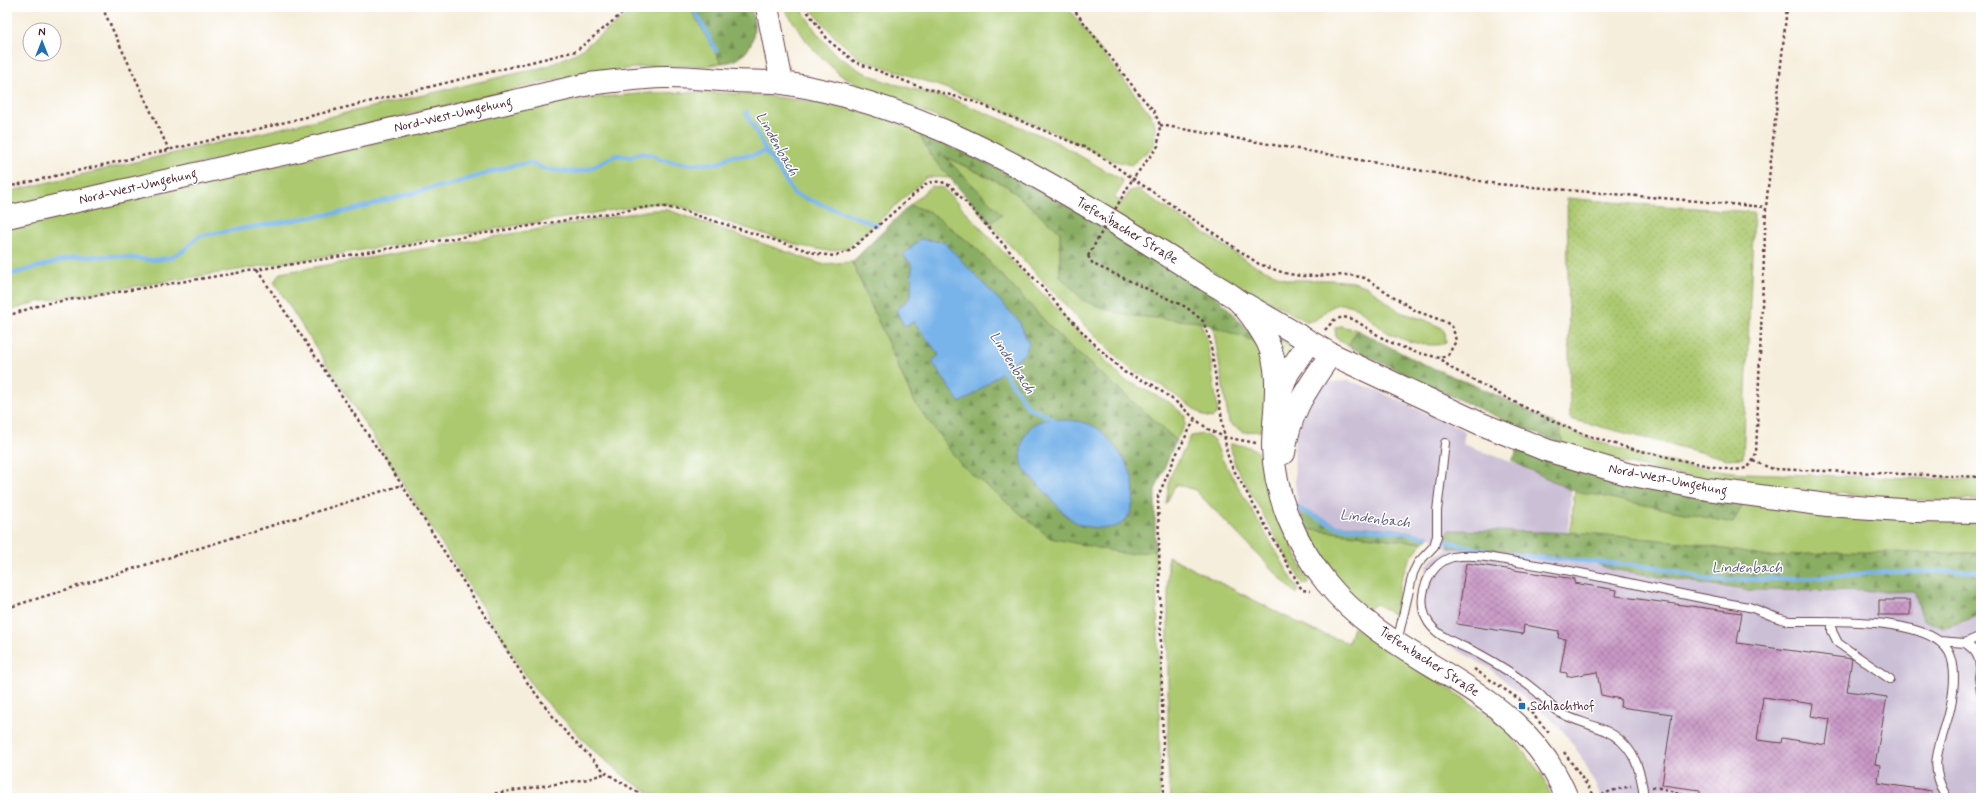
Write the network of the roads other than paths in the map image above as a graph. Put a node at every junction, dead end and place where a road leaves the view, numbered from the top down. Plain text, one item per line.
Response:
1 (767, 7) edge
2 (782, 83) junction
3 (903, 114) joint
4 (7, 216) edge
5 (1237, 300) junction
6 (1319, 347) junction
7 (1275, 412) junction
8 (1445, 443) dead end
9 (1981, 512) edge
10 (1292, 525) junction
11 (1832, 622) junction
12 (1981, 636) edge
13 (1938, 641) junction
14 (1397, 643) junction
15 (1965, 643) junction
16 (1981, 648) edge
17 (1981, 666) edge
18 (1890, 679) dead end
19 (1981, 692) edge
20 (1567, 798) edge
21 (1644, 798) edge
22 (1947, 798) edge

1 - 2 main road
2 - 3 main road, Nord-West-Umgehung
2 - 4 main road, Nord-West-Umgehung
3 - 5 main road, Tiefenbacher Straße
5 - 6 main road, Nord-West-Umgehung
5 - 7 main road, Tiefenbacher Straße
6 - 7 main road, Tiefenbacher Straße
6 - 9 main road, Nord-West-Umgehung
6 - 10 main road, Tiefenbacher Straße
7 - 10 main road, Tiefenbacher Straße
8 - 14 lane
10 - 14 main road, Tiefenbacher Straße
11 - 13 lane
11 - 18 lane
11 - 21 lane
12 - 15 lane
13 - 15 lane
13 - 22 lane
14 - 20 main road, Tiefenbacher Straße
15 - 16 lane
15 - 17 lane
17 - 19 lane

